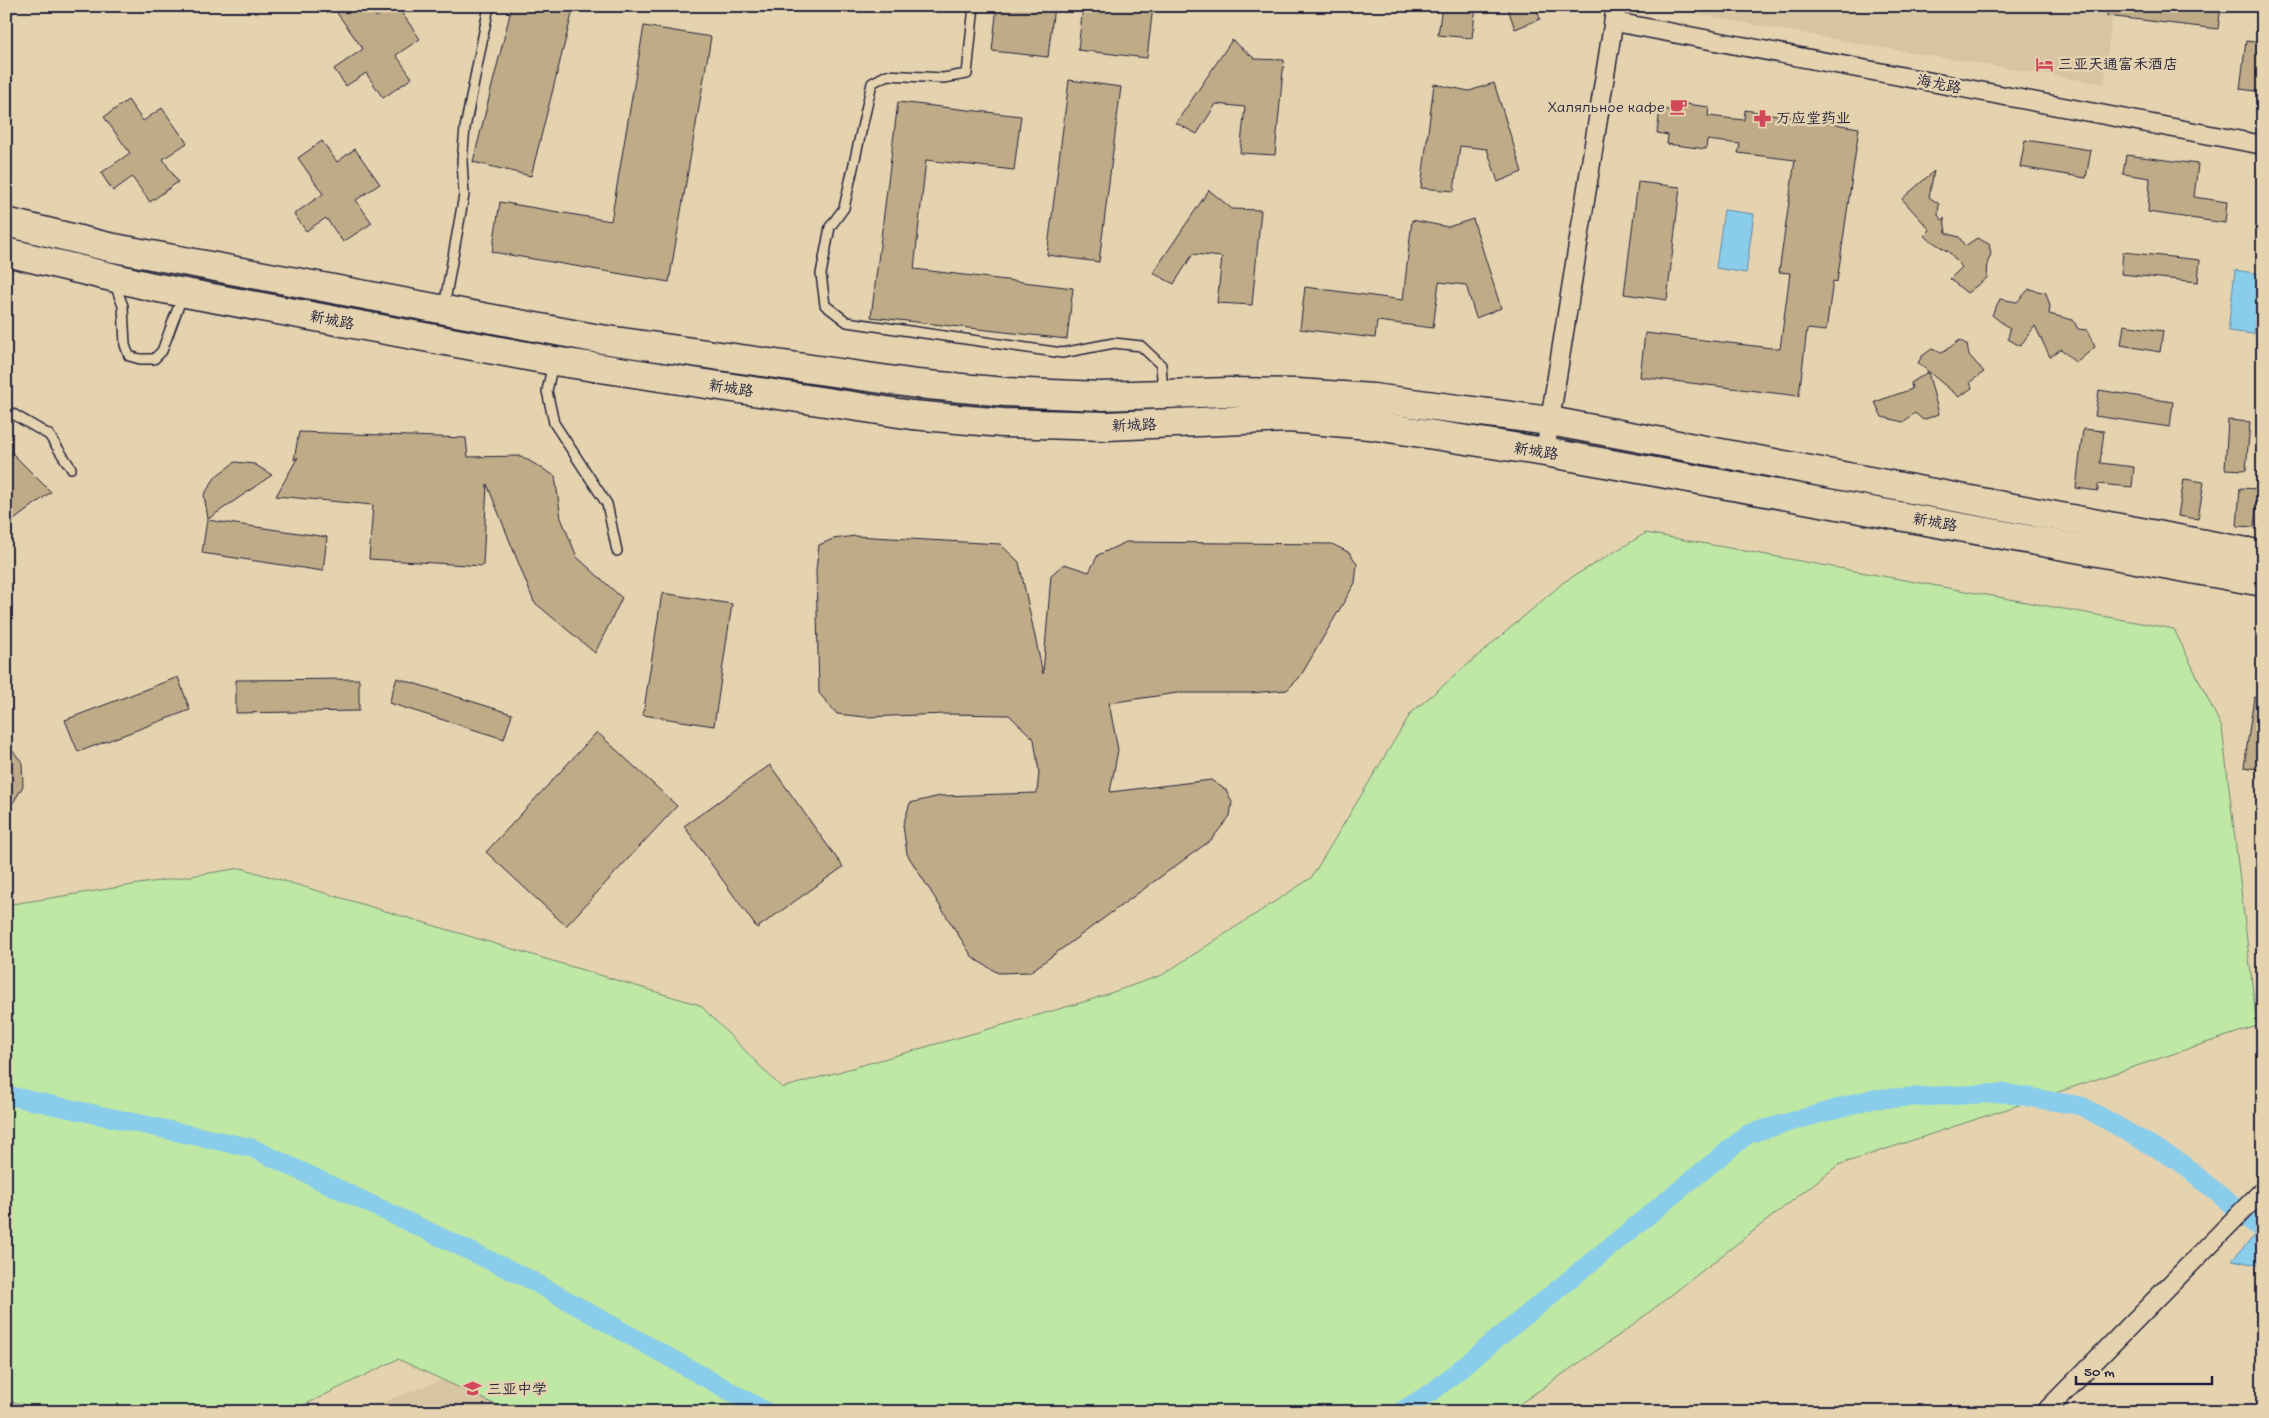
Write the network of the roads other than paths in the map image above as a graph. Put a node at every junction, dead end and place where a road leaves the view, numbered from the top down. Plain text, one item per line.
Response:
1 (489, 6) edge
2 (974, 6) edge
3 (1616, 14) edge
4 (2263, 145) edge
5 (6, 222) edge
6 (6, 252) edge
7 (112, 277) junction
8 (184, 292) junction
9 (444, 310) junction
10 (554, 361) junction
11 (1163, 394) junction
12 (6, 410) edge
13 (1550, 421) junction
14 (1545, 452) junction
15 (71, 468) dead end
16 (617, 551) dead end
17 (2263, 555) edge
18 (2263, 582) edge
19 (2263, 1190) edge
20 (2044, 1412) edge

1 - 9 lane
2 - 11 lane
3 - 4 street, 海龙路
3 - 13 street
5 - 9 main road, 新城路
6 - 7 main road, 新城路
7 - 8 main road, 新城路
7 - 8 lane
8 - 10 main road, 新城路
9 - 11 main road, 新城路
10 - 14 main road, 新城路
10 - 16 lane
11 - 13 main road, 新城路
12 - 15 lane
13 - 14 street
13 - 17 main road, 新城路
14 - 18 main road, 新城路
19 - 20 street

